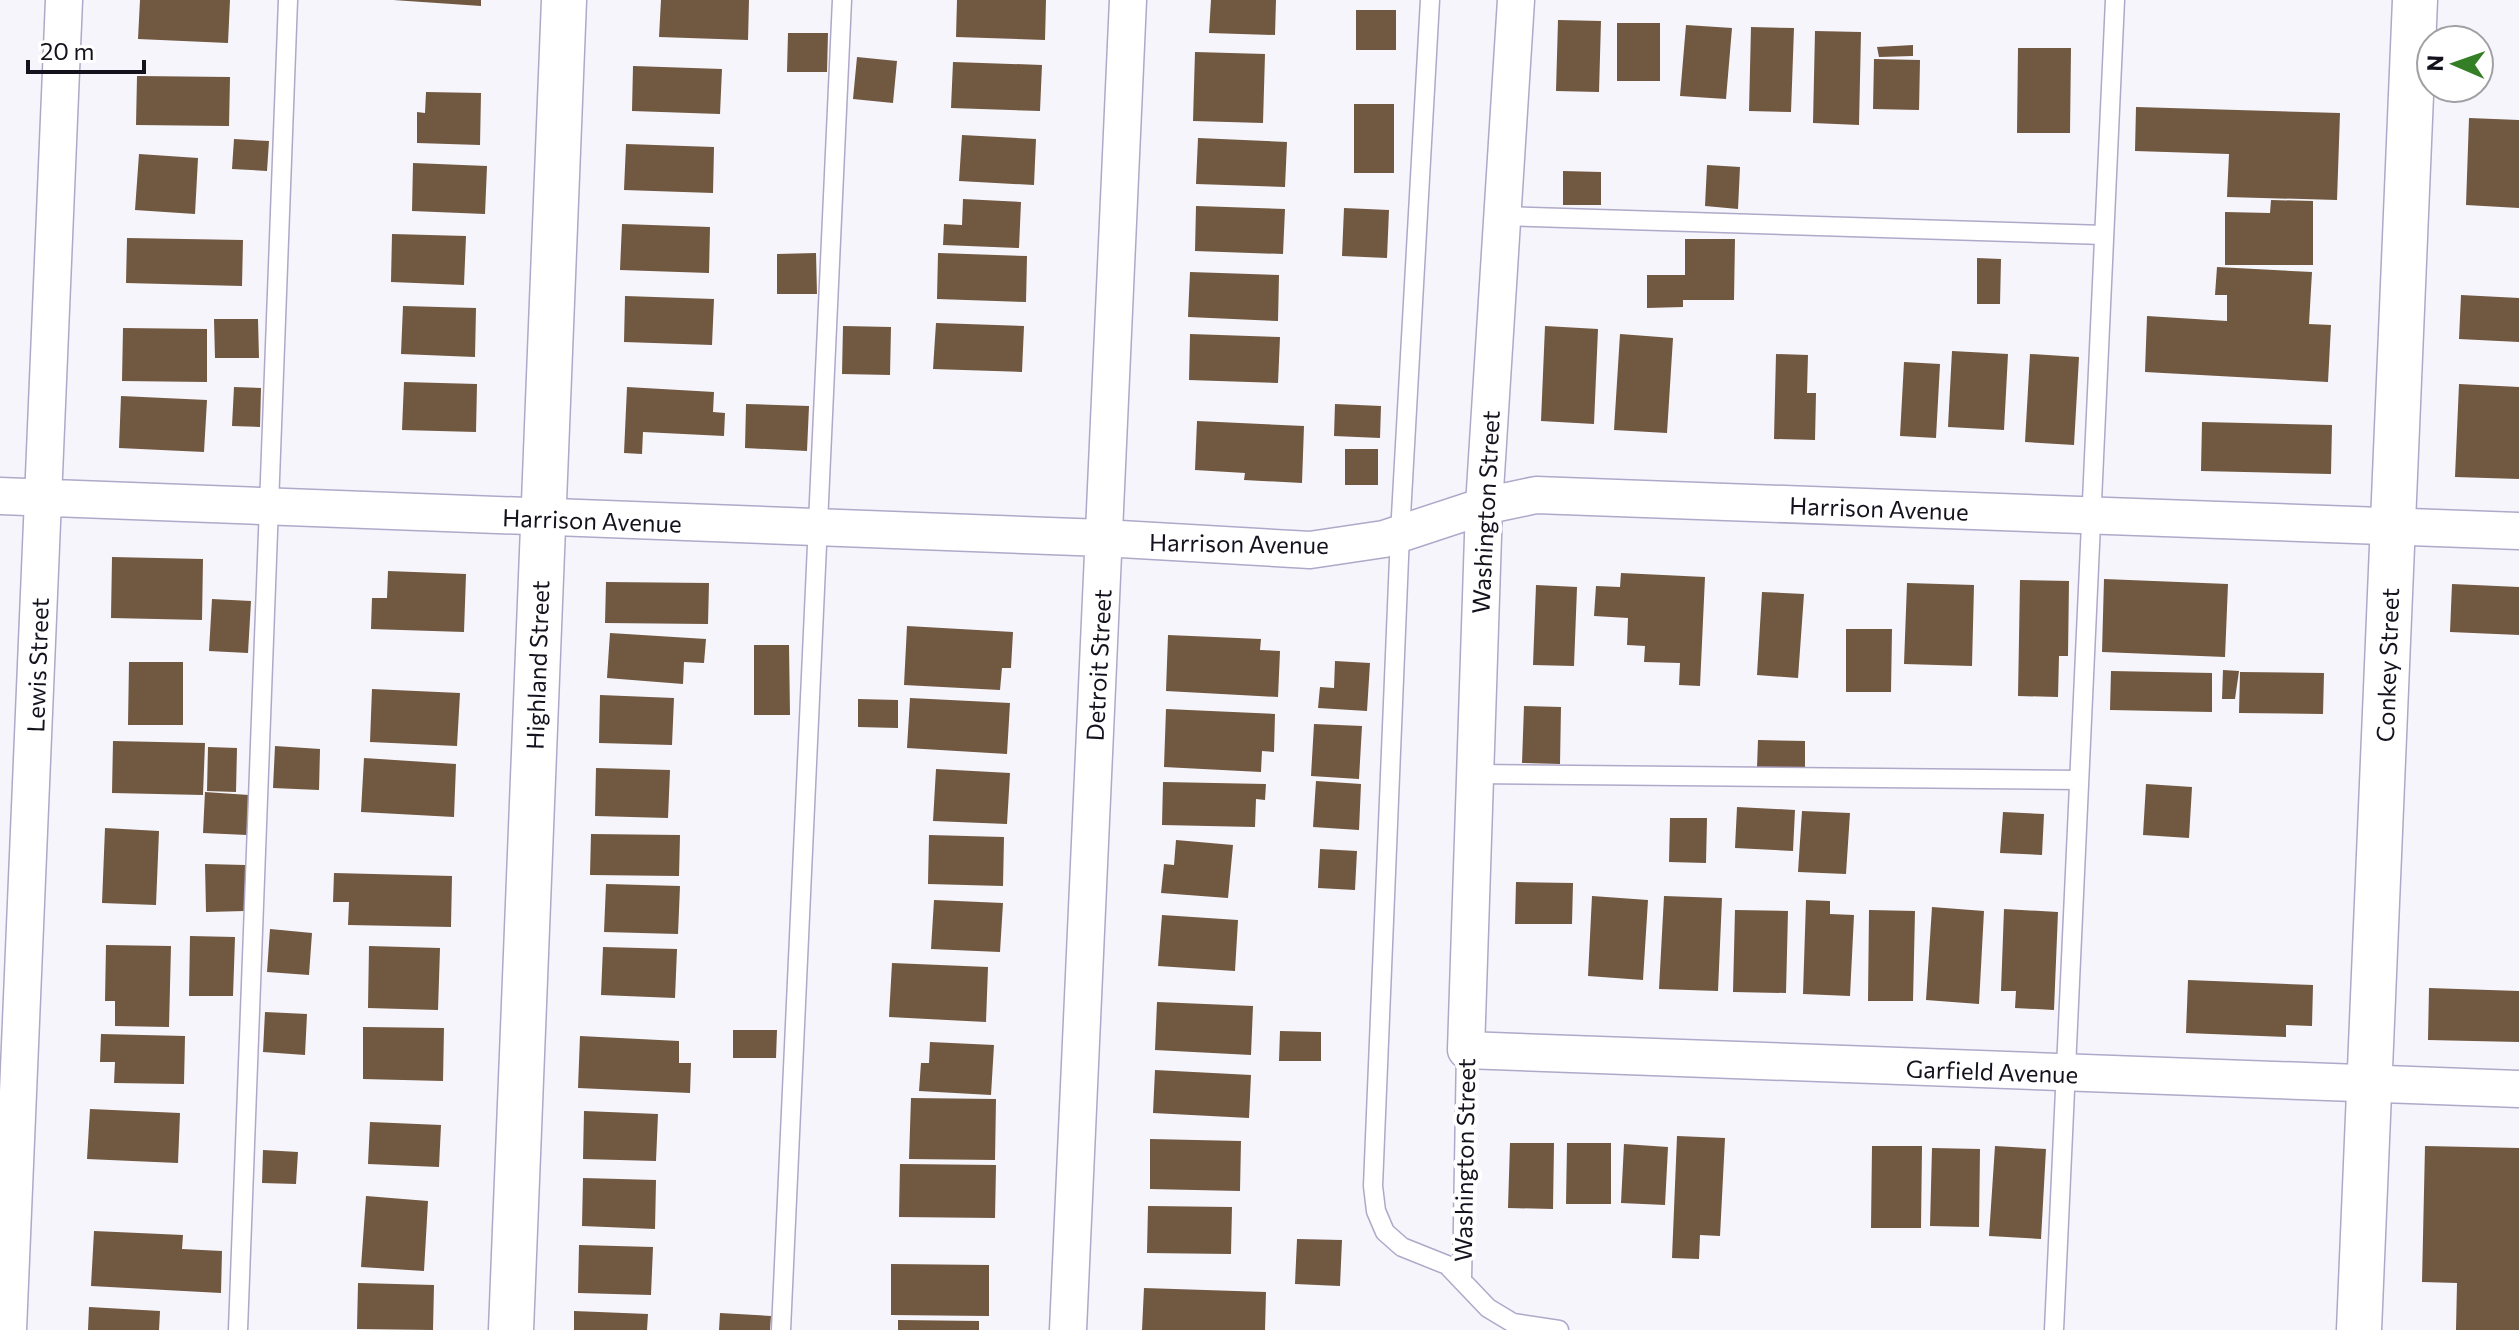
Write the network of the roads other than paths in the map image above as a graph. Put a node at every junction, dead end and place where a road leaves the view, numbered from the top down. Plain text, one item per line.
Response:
1 (64, 0) edge
2 (288, 0) edge
3 (564, 0) edge
4 (842, 0) edge
5 (1128, 0) edge
6 (1430, 0) edge
7 (1516, 0) edge
8 (2115, 0) edge
9 (2415, 0) edge
10 (1502, 216) junction
11 (2104, 235) junction
12 (0, 496) edge
13 (44, 497) junction
14 (269, 506) junction
15 (1484, 506) junction
16 (2091, 515) junction
17 (543, 518) junction
18 (2393, 527) junction
19 (817, 528) junction
20 (2519, 531) edge
21 (1400, 534) junction
22 (1103, 538) junction
23 (1475, 774) junction
24 (2079, 780) junction
25 (1466, 1050) junction
26 (2066, 1073) junction
27 (2369, 1084) junction
28 (2519, 1089) edge
29 (1462, 1281) junction
30 (8, 1330) edge
31 (238, 1330) edge
32 (511, 1330) edge
33 (781, 1330) edge
34 (1068, 1330) edge
35 (1559, 1330) edge
36 (2054, 1330) edge
37 (2359, 1330) edge

1 - 13 street, Lewis Street
2 - 14 lane
3 - 17 street, Highland Street
4 - 19 lane
5 - 22 street, Detroit Street
6 - 21 lane, Washington Street
7 - 10 street, Washington Street
8 - 11 lane
9 - 18 street, Conkey Street
10 - 11 lane
10 - 15 street, Washington Street
11 - 16 lane
12 - 13 street, Harrison Avenue
13 - 14 street, Harrison Avenue
13 - 30 street, Lewis Street
14 - 17 street, Harrison Avenue
14 - 31 lane
15 - 16 street, Harrison Avenue
15 - 21 street, Harrison Avenue
15 - 23 street, Washington Street
16 - 18 street, Harrison Avenue
16 - 24 lane
17 - 19 street, Harrison Avenue
17 - 32 street, Highland Street
18 - 20 street, Harrison Avenue
18 - 27 street, Conkey Street
19 - 22 street, Harrison Avenue
19 - 33 lane
21 - 22 street, Harrison Avenue
21 - 29 lane, Washington Street
22 - 34 street, Detroit Street
23 - 24 lane
23 - 25 street, Washington Street
24 - 26 lane
25 - 26 street, Garfield Avenue
25 - 29 lane, Washington Street
26 - 27 street, Garfield Avenue
26 - 36 lane
27 - 28 street, Garfield Avenue
27 - 37 street, Conkey Street
29 - 35 lane

